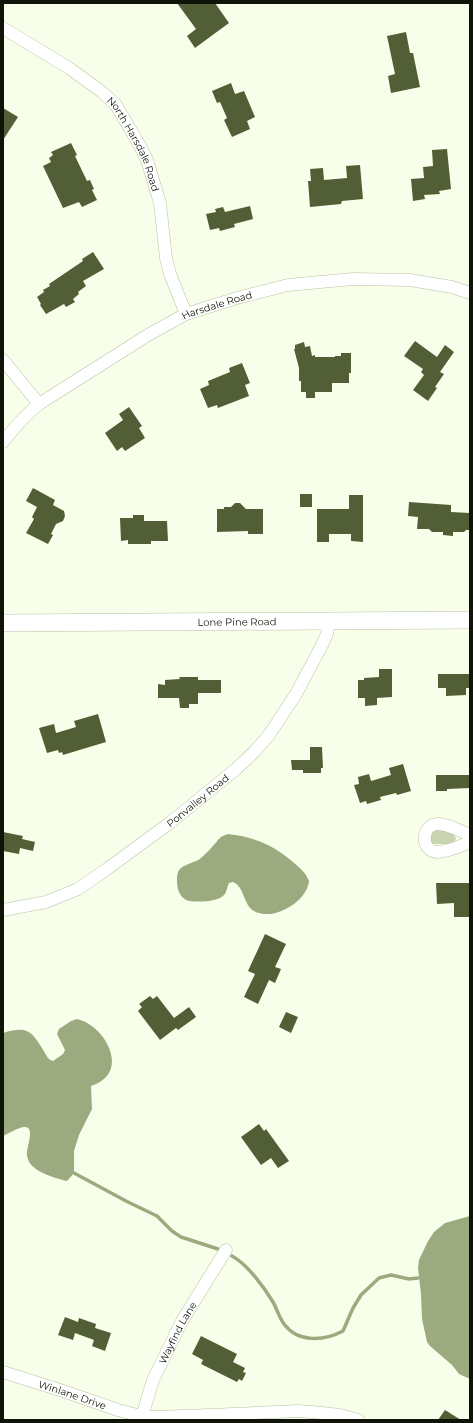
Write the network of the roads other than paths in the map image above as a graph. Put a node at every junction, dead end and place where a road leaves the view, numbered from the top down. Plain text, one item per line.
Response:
1 (3, 28) edge
2 (470, 293) edge
3 (186, 314) junction
4 (3, 360) edge
5 (39, 404) junction
6 (3, 442) edge
7 (470, 620) edge
8 (329, 621) junction
9 (3, 623) edge
10 (470, 835) edge
11 (470, 842) edge
12 (3, 910) edge
13 (226, 1250) dead end
14 (3, 1372) edge
15 (141, 1418) edge
16 (358, 1420) edge

1 - 3 street, North Harsdale Road
2 - 3 street, Harsdale Road
3 - 5 street, Harsdale Road
4 - 5 street
5 - 6 street, Harsdale Road
7 - 8 street, Lone Pine Road
8 - 9 street, Lone Pine Road
8 - 12 street, Ponvalley Road
10 - 11 street
13 - 15 street, Wayfind Lane
14 - 15 street, Winlane Drive
15 - 16 street, Winlane Drive

